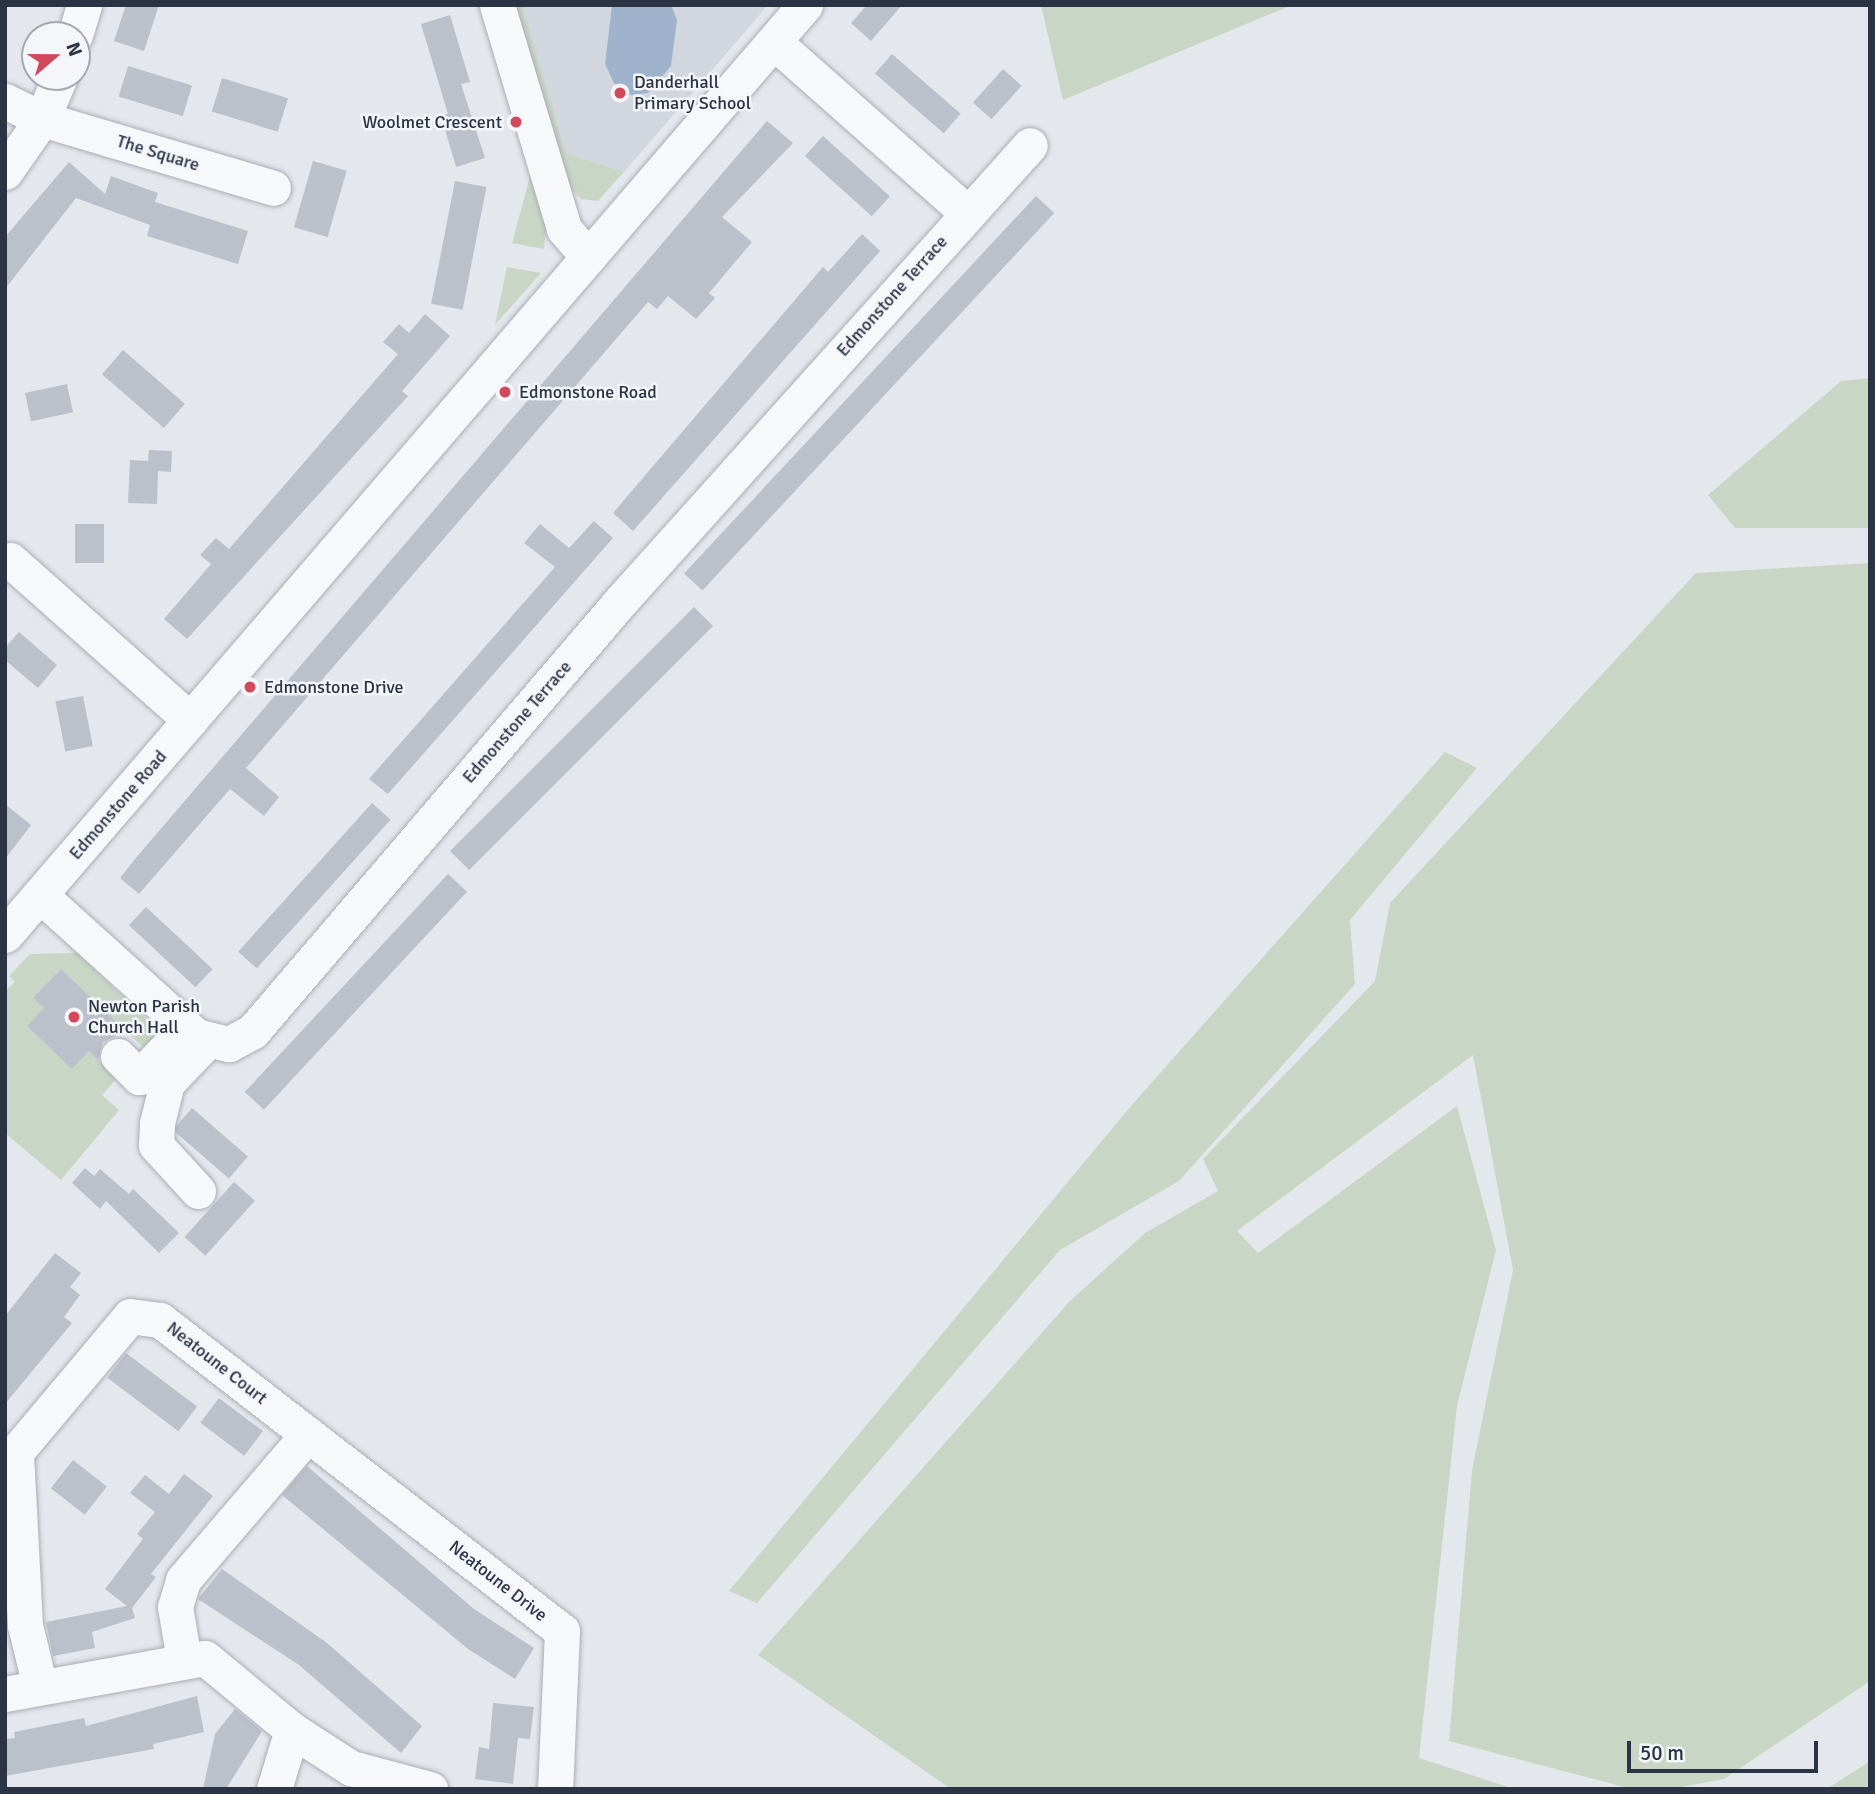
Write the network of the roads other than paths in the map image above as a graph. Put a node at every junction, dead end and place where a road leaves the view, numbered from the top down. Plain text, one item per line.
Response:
1 (497, 5) edge
2 (805, 5) edge
3 (774, 42) junction
4 (54, 91) edge
5 (5, 101) edge
6 (42, 119) junction
7 (1030, 145) dead end
8 (5, 172) edge
9 (273, 187) dead end
10 (966, 212) junction
11 (588, 257) junction
12 (13, 557) edge
13 (190, 720) junction
14 (40, 895) junction
15 (5, 935) edge
16 (196, 1035) junction
17 (118, 1056) dead end
18 (198, 1191) dead end
19 (309, 1434) junction
20 (184, 1660) junction
21 (40, 1686) junction
22 (5, 1694) edge
23 (292, 1730) junction
24 (274, 1789) edge
25 (430, 1789) edge
26 (555, 1789) edge

1 - 11 street
2 - 3 street, Edmonstone Road
3 - 10 street
3 - 11 street, Edmonstone Road
4 - 6 street
5 - 6 street, The Square
6 - 8 street
6 - 9 street, The Square
7 - 10 street, Edmonstone Terrace
10 - 16 street, Edmonstone Terrace
11 - 13 street, Edmonstone Road
12 - 13 street
13 - 14 street, Edmonstone Road
14 - 15 street, Edmonstone Road
14 - 16 street
16 - 17 street
16 - 18 street
19 - 20 street
19 - 21 street, Neatoune Court
19 - 26 street, Neatoune Drive
20 - 21 street
20 - 23 street
21 - 22 street
23 - 24 street
23 - 25 street

